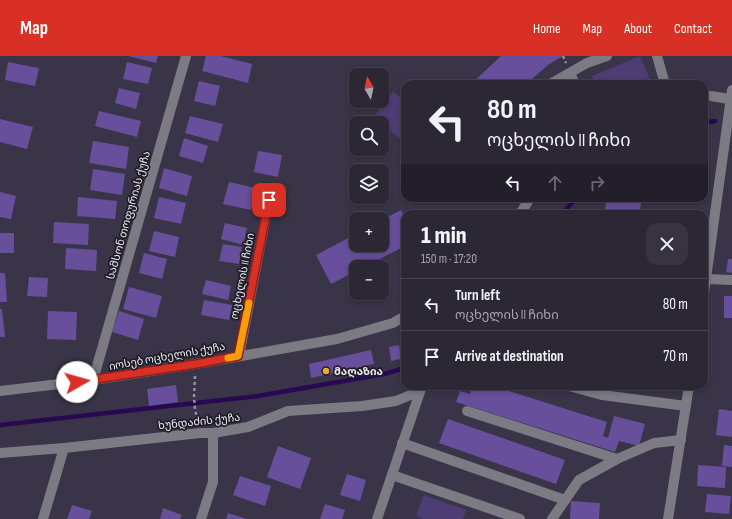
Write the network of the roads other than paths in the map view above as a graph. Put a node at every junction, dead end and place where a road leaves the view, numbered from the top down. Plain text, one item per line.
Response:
1 (186, 56) edge
2 (607, 56) edge
3 (657, 56) edge
4 (570, 73) junction
5 (557, 80) edge
6 (573, 80) edge
7 (664, 80) edge
8 (731, 94) edge
9 (708, 95) edge
10 (728, 137) edge
11 (269, 200) dead end
12 (708, 266) edge
13 (708, 279) edge
14 (732, 280) edge
15 (401, 318) edge
16 (238, 356) junction
17 (93, 380) junction
18 (417, 390) edge
19 (420, 390) edge
20 (584, 390) edge
21 (688, 390) edge
22 (0, 391) edge
23 (686, 406) junction
24 (467, 411) dead end
25 (213, 433) junction
26 (681, 440) junction
27 (402, 443) junction
28 (64, 448) junction
29 (0, 453) edge
30 (617, 459) junction
31 (392, 475) junction
32 (565, 500) junction
33 (43, 519) edge
34 (201, 519) edge
35 (379, 519) edge
36 (520, 519) edge
37 (552, 519) edge
38 (668, 519) edge

1 - 17 street, სამსონ თოფურიას ქუჩა
2 - 4 street
3 - 7 street
4 - 5 street
4 - 6 street
8 - 9 street
8 - 10 street
10 - 12 street
11 - 16 street, ოცხელის II ჩიხი
13 - 14 street
15 - 16 street, იოსებ ოცხელის ქუჩა
16 - 17 street, იოსებ ოცხელის ქუჩა
17 - 22 street, იოსებ ოცხელის ქუჩა
18 - 25 street, ხუნდაძის ქუჩა
19 - 27 street
20 - 23 street
21 - 23 street
23 - 26 street
24 - 30 street
25 - 28 street, ხუნდაძის ქუჩა
25 - 34 street
26 - 30 street
26 - 38 street
27 - 31 street
27 - 32 street
28 - 29 street, ხუნდაძის ქუჩა
28 - 33 street
30 - 32 street
31 - 35 street
31 - 36 street
32 - 37 street

